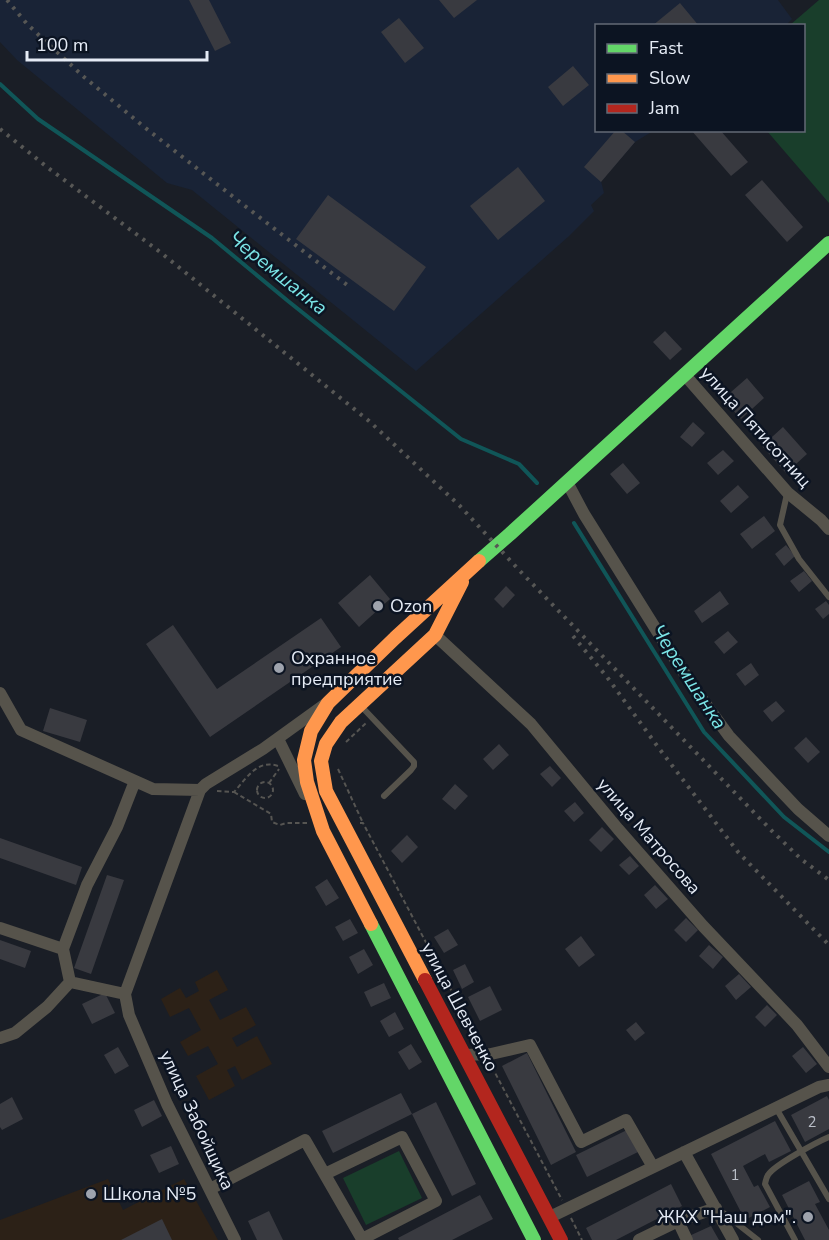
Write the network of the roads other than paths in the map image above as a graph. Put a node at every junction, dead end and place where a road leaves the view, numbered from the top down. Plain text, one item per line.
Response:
1 (829, 243) edge
2 (684, 374) junction
3 (564, 485) junction
4 (788, 493) junction
5 (826, 521) edge
6 (466, 573) junction
7 (829, 597) edge
8 (435, 636) junction
9 (0, 693) edge
10 (328, 703) junction
11 (360, 705) junction
12 (278, 739) junction
13 (135, 782) junction
14 (200, 790) junction
15 (326, 790) junction
16 (384, 796) dead end
17 (323, 831) junction
18 (829, 836) edge
19 (0, 928) edge
20 (63, 950) junction
21 (70, 982) junction
22 (125, 994) junction
23 (0, 1038) edge
24 (465, 1055) junction
25 (829, 1067) edge
26 (829, 1085) edge
27 (776, 1107) junction
28 (829, 1137) edge
29 (684, 1152) junction
30 (801, 1152) junction
31 (653, 1167) junction
32 (325, 1174) junction
33 (210, 1189) junction
34 (829, 1199) edge
35 (716, 1208) junction
36 (550, 1217) junction
37 (678, 1221) junction
38 (235, 1240) edge
39 (534, 1240) edge
40 (561, 1240) edge
41 (639, 1240) edge
42 (687, 1240) edge
43 (733, 1240) edge
44 (758, 1240) edge
45 (795, 1240) edge

1 - 2 main road
2 - 3 main road
2 - 4 street, улица Пятисотниц
3 - 6 main road
3 - 18 street
4 - 5 street, улица Пятисотниц
4 - 7 lane
6 - 8 main road
6 - 10 main road
8 - 11 main road, улица Шевченко
8 - 25 street, улица Матросова
9 - 13 street
10 - 12 street
10 - 17 main road
11 - 15 main road, улица Шевченко
11 - 16 lane
12 - 14 street
12 - 15 street
12 - 17 street
13 - 14 street
13 - 20 street
14 - 22 street
15 - 24 main road, улица Шевченко
17 - 39 main road
19 - 20 street
20 - 21 street
21 - 22 street
21 - 23 street
22 - 33 street, улица Забойщика
24 - 31 street
24 - 36 main road, улица Шевченко
26 - 27 street
27 - 29 street
27 - 30 lane
28 - 30 lane
29 - 31 street
29 - 35 street
30 - 34 lane
30 - 45 lane
31 - 36 street
32 - 32 street
32 - 33 street
33 - 38 street, улица Забойщика
35 - 37 street
35 - 43 street
35 - 44 lane
36 - 40 main road, улица Шевченко
37 - 41 street
37 - 42 street

